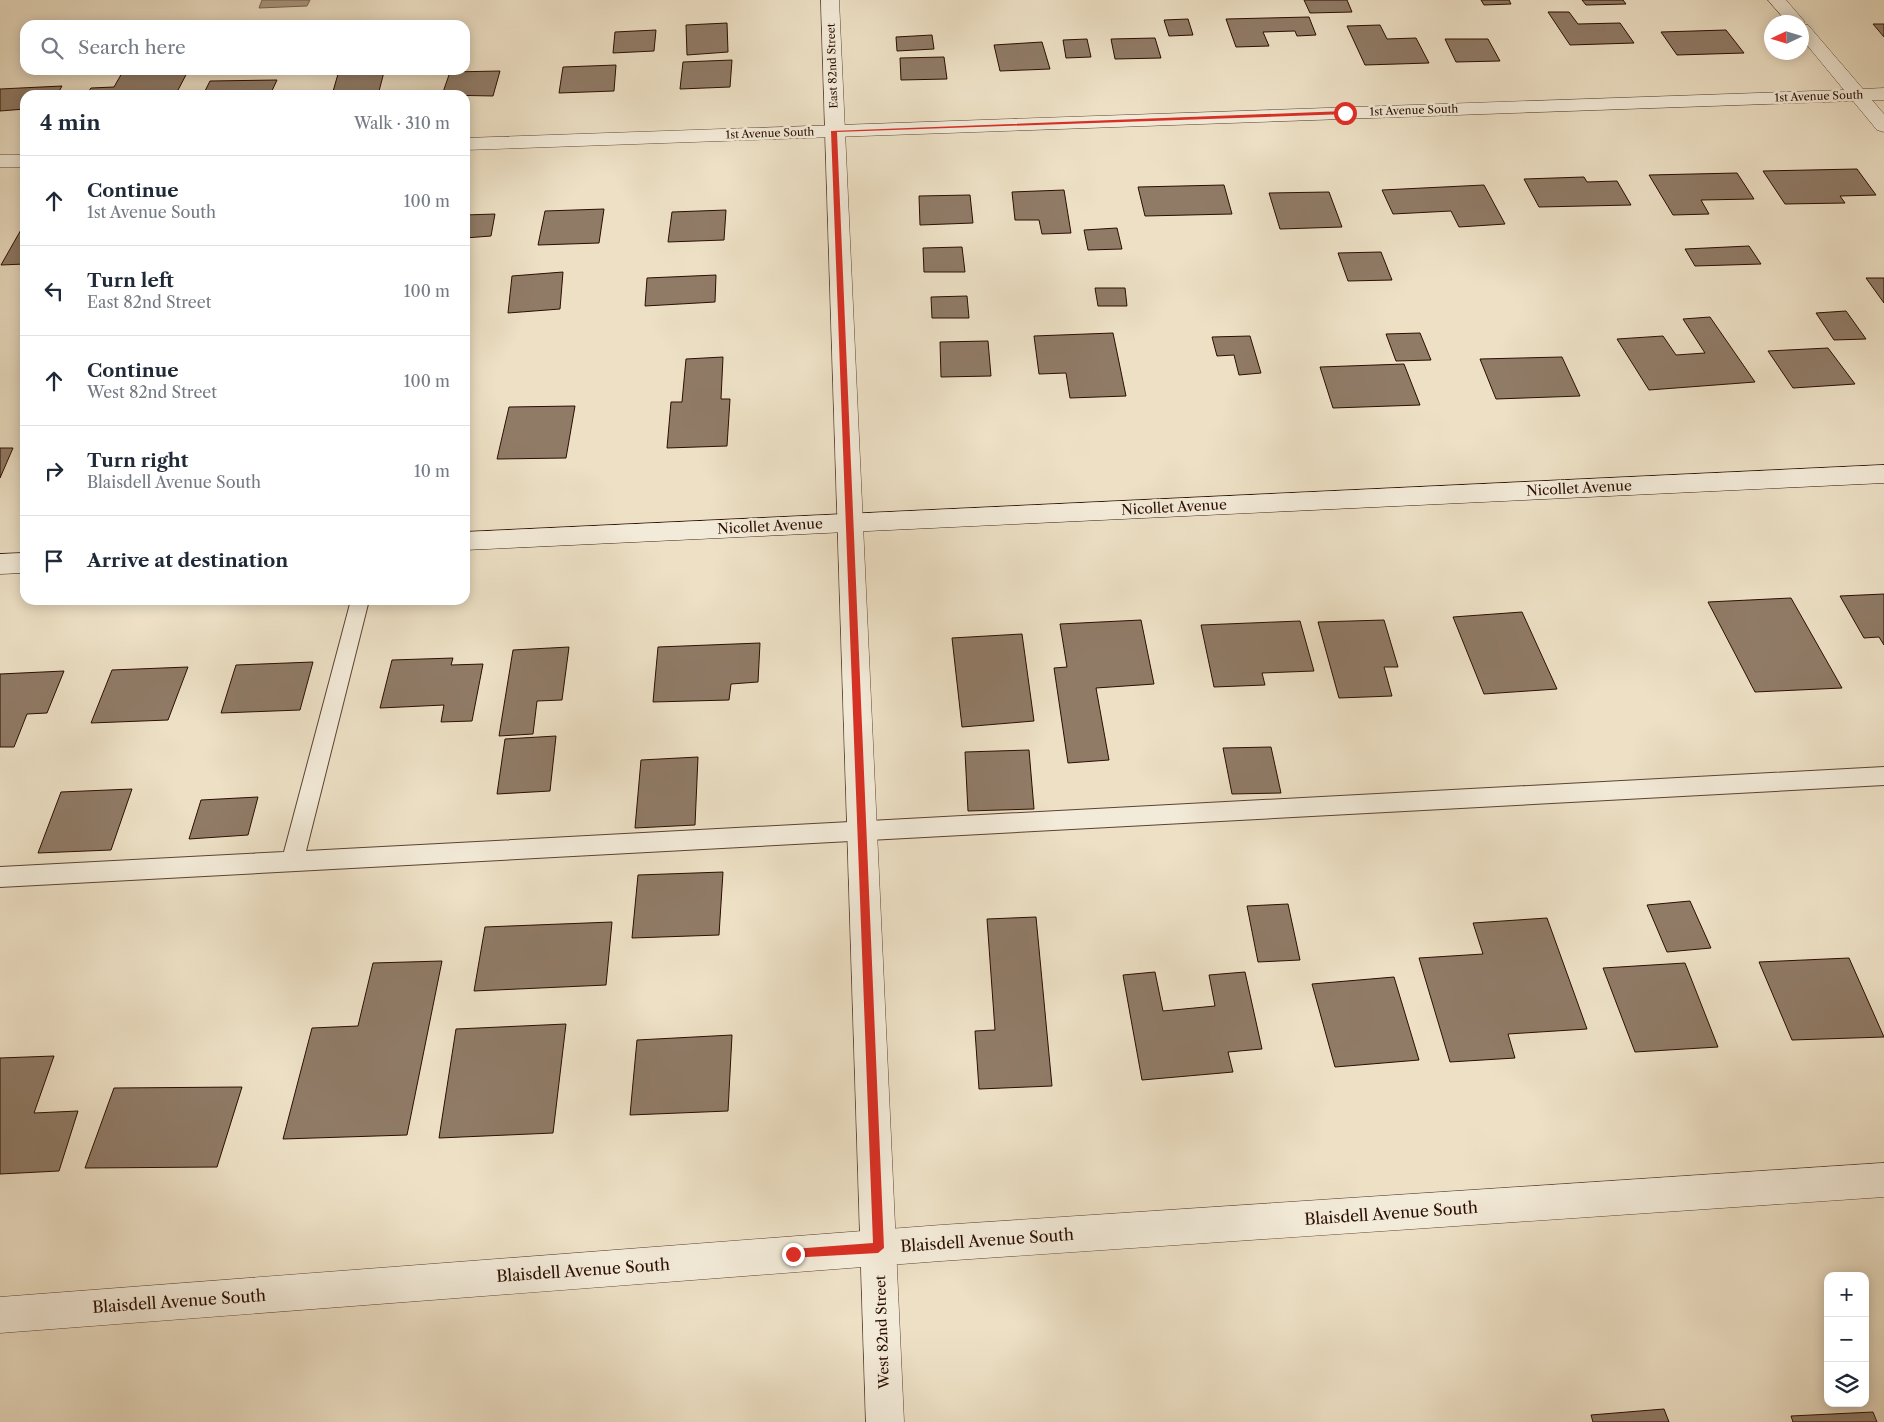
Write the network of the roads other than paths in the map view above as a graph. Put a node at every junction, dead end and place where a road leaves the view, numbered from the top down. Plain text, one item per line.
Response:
1 (830, 0) edge
2 (1777, 0) edge
3 (1790, 15) edge
4 (1809, 37) edge
5 (1884, 94) edge
6 (1858, 95) junction
7 (1884, 126) edge
8 (834, 131) junction
9 (470, 144) edge
10 (20, 160) edge
11 (0, 162) edge
12 (1884, 474) edge
13 (850, 522) junction
14 (470, 541) edge
15 (20, 563) edge
16 (0, 564) edge
17 (359, 605) edge
18 (1884, 776) edge
19 (862, 832) junction
20 (292, 862) junction
21 (0, 877) edge
22 (1884, 1180) edge
23 (878, 1248) junction
24 (0, 1315) edge
25 (885, 1422) edge

1 - 8 street, East 82nd Street
2 - 3 street
4 - 6 street
5 - 6 street, 1st Avenue South
6 - 7 street
6 - 8 street, 1st Avenue South
8 - 9 street, 1st Avenue South
8 - 13 street, East 82nd Street
10 - 11 street
12 - 13 street, Nicollet Avenue
13 - 14 street, Nicollet Avenue
13 - 19 street, West 82nd Street
15 - 16 street
17 - 20 lane
18 - 19 lane
19 - 20 lane
19 - 23 street, West 82nd Street
20 - 21 lane
22 - 23 street, Blaisdell Avenue South
23 - 24 street, Blaisdell Avenue South
23 - 25 street, West 82nd Street

